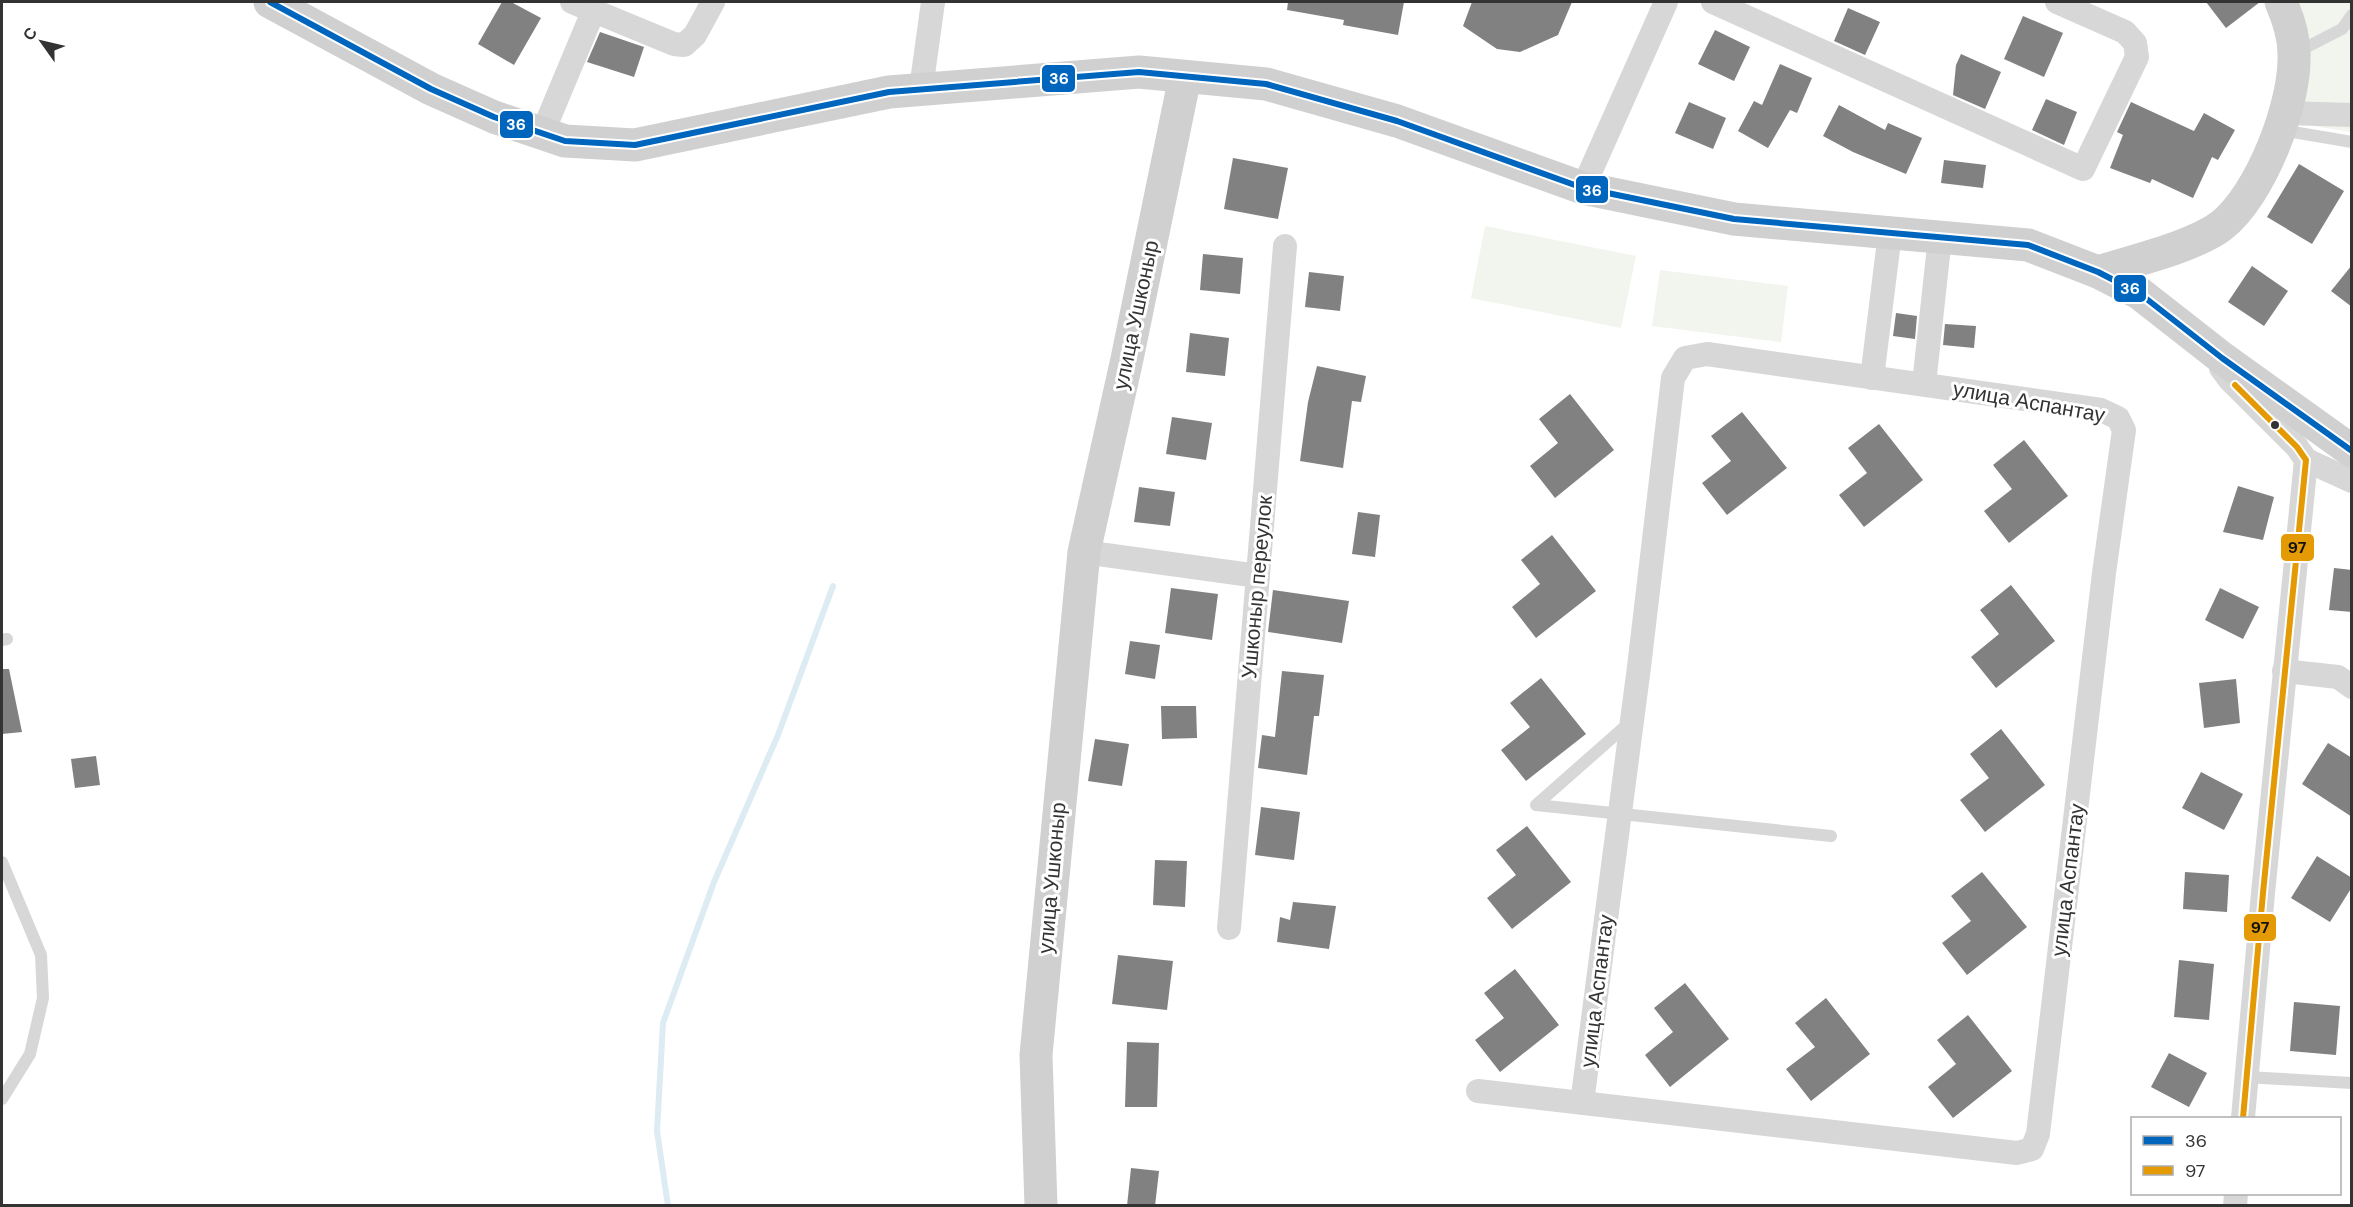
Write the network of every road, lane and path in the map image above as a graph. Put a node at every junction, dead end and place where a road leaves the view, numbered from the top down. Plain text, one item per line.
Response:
1 (270, 2) edge
2 (713, 2) edge
3 (933, 2) edge
4 (1666, 2) edge
5 (1713, 2) edge
6 (2057, 2) edge
7 (2281, 2) edge
8 (582, 7) edge
9 (2352, 15) edge
10 (2294, 53) junction
11 (1185, 77) junction
12 (921, 89) junction
13 (2352, 115) edge
14 (2283, 122) junction
15 (542, 134) junction
16 (2352, 142) edge
17 (1583, 188) junction
18 (1890, 233) junction
19 (1940, 237) junction
20 (1285, 246) dead end
21 (2098, 272) junction
22 (2202, 342) junction
23 (1872, 378) junction
24 (1924, 384) junction
25 (2352, 451) edge
26 (2306, 460) junction
27 (2352, 481) edge
28 (1084, 552) junction
29 (1258, 576) junction
30 (2284, 671) junction
31 (2352, 687) edge
32 (1632, 721) junction
33 (1620, 814) junction
34 (1831, 837) dead end
35 (2, 862) edge
36 (1229, 928) dead end
37 (2246, 1077) junction
38 (2352, 1083) edge
39 (1478, 1091) dead end
40 (2, 1099) edge
41 (1582, 1103) junction
42 (2243, 1117) edge
43 (1041, 1206) edge

1 - 15 street
2 - 8 street
3 - 12 street
4 - 17 street
5 - 6 street
7 - 10 street
8 - 15 street
9 - 10 lane
10 - 14 street
11 - 12 street
11 - 17 street
11 - 28 street, улица Ушконыр
12 - 15 street
13 - 14 street
14 - 16 lane
14 - 21 street
17 - 18 street
18 - 19 street
18 - 23 street
19 - 21 street
19 - 24 street
20 - 29 street, Ушконыр переулок
21 - 22 street
22 - 25 street
22 - 26 street
23 - 24 street, улица Аспантау
23 - 32 street, улица Аспантау
24 - 41 street, улица Аспантау
26 - 27 street
26 - 30 street
28 - 29 street
28 - 43 street, улица Ушконыр
29 - 36 street, Ушконыр переулок
30 - 31 street
30 - 37 street
32 - 33 street, улица Аспантау
32 - 33 lane
33 - 34 lane
33 - 41 street, улица Аспантау
35 - 40 lane
37 - 38 lane
37 - 42 street
39 - 41 street, улица Аспантау

